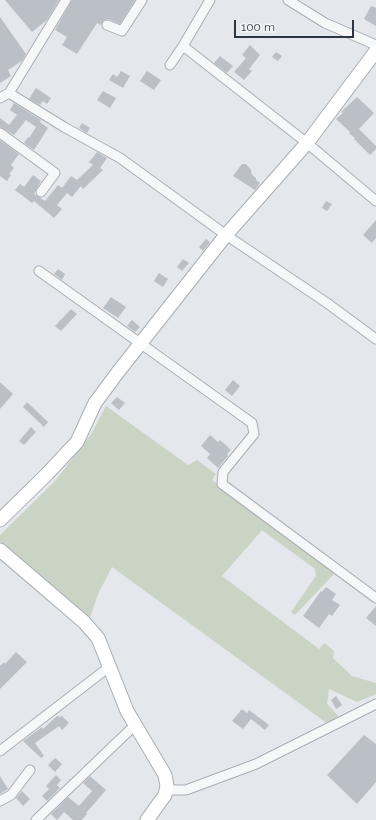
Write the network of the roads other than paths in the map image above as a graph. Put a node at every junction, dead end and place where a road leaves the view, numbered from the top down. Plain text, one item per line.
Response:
1 (66, 0) edge
2 (142, 0) edge
3 (210, 0) edge
4 (288, 0) edge
5 (107, 25) dead end
6 (376, 45) edge
7 (183, 46) junction
8 (376, 51) edge
9 (170, 65) dead end
10 (9, 93) junction
11 (0, 98) edge
12 (0, 133) edge
13 (307, 143) junction
14 (41, 192) dead end
15 (376, 201) edge
16 (226, 235) junction
17 (39, 271) dead end
18 (376, 339) edge
19 (140, 344) junction
20 (0, 520) edge
21 (0, 550) edge
22 (376, 598) edge
23 (109, 667) junction
24 (376, 704) edge
25 (135, 725) junction
26 (0, 751) edge
27 (30, 770) dead end
28 (166, 790) junction
29 (0, 801) edge
30 (36, 820) edge
31 (147, 820) edge

1 - 10 street
2 - 5 street
3 - 7 street
4 - 6 street
7 - 9 street
7 - 13 street
8 - 13 street
10 - 11 street
10 - 16 street
12 - 14 street
13 - 15 street
13 - 16 street
16 - 18 street
16 - 19 street
17 - 19 street
19 - 20 street
19 - 22 street
21 - 23 street
23 - 25 street
23 - 26 street
24 - 28 street
25 - 28 street
25 - 30 street
27 - 29 street
28 - 31 street

